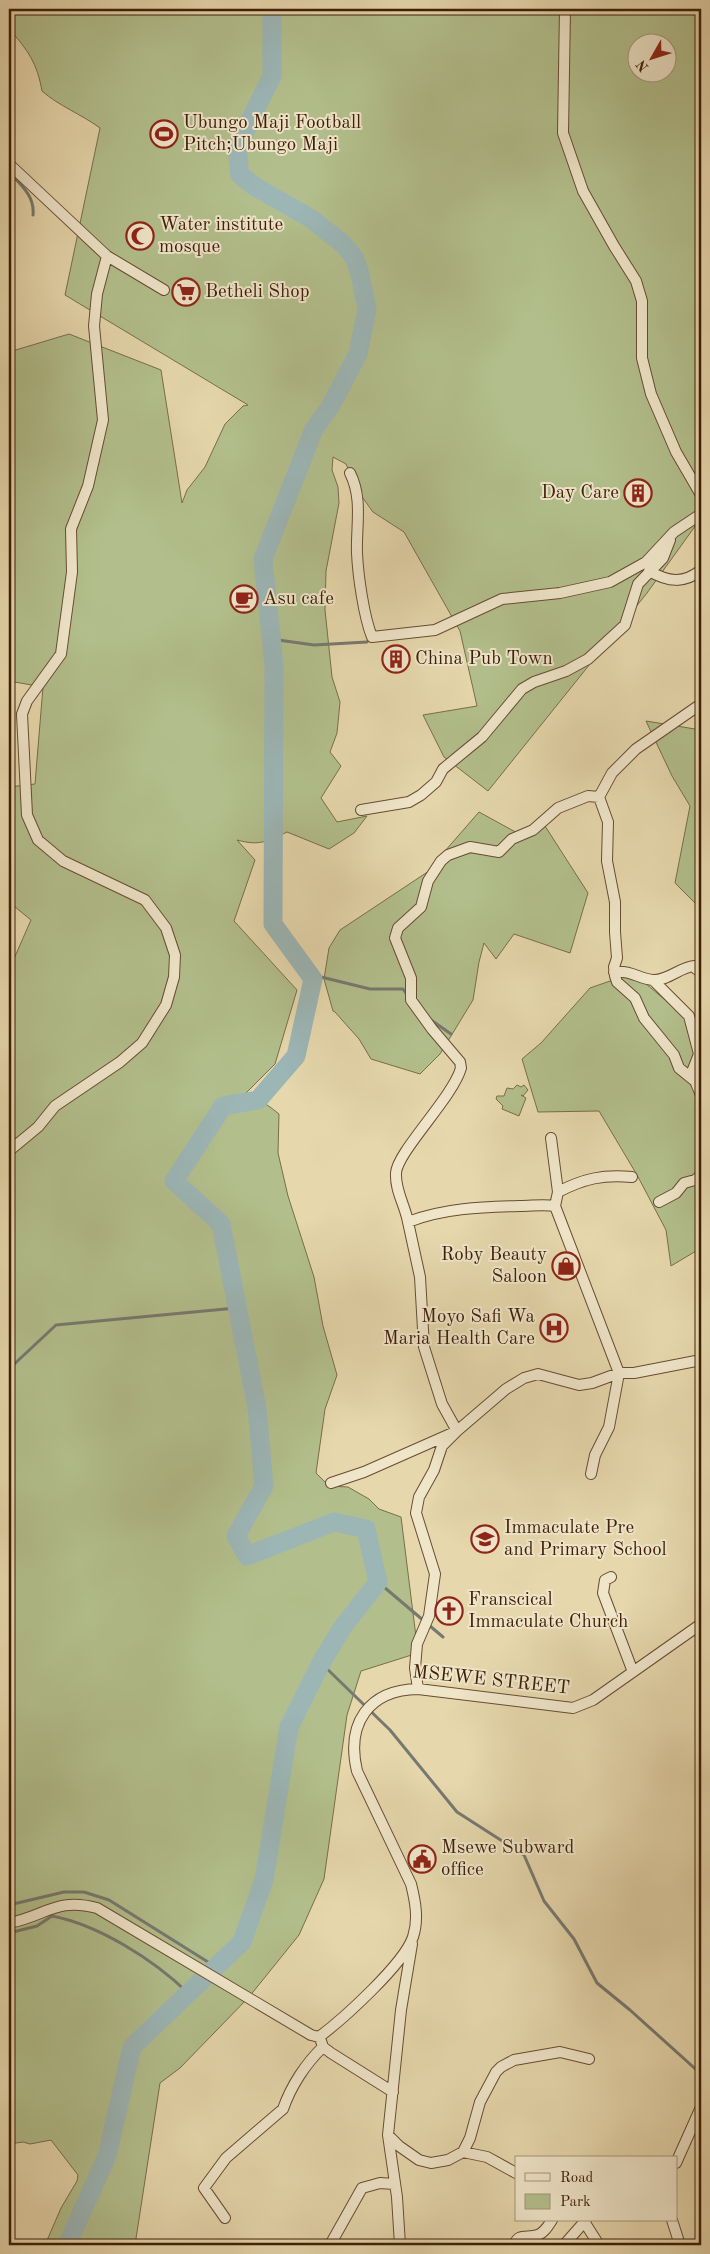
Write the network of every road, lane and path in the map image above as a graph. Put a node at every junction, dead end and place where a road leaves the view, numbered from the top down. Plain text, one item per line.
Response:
1 (565, 9) edge
2 (9, 164) edge
3 (107, 256) junction
4 (164, 290) dead end
5 (350, 473) dead end
6 (701, 495) edge
7 (701, 514) edge
8 (674, 532) junction
9 (701, 570) edge
10 (649, 571) junction
11 (701, 704) edge
12 (599, 797) junction
13 (361, 810) dead end
14 (701, 967) edge
15 (614, 972) junction
16 (653, 980) junction
17 (690, 1077) junction
18 (701, 1095) edge
19 (551, 1138) dead end
20 (9, 1151) edge
21 (701, 1175) edge
22 (632, 1177) dead end
23 (558, 1192) junction
24 (659, 1202) dead end
25 (555, 1206) junction
26 (408, 1222) junction
27 (701, 1360) edge
28 (619, 1373) junction
29 (457, 1431) junction
30 (591, 1474) dead end
31 (330, 1483) dead end
32 (610, 1577) dead end
33 (701, 1624) edge
34 (633, 1672) junction
35 (418, 1689) junction
36 (9, 1923) edge
37 (413, 1938) junction
38 (318, 2036) junction
39 (323, 2046) junction
40 (589, 2059) dead end
41 (392, 2092) junction
42 (701, 2107) edge
43 (388, 2135) junction
44 (463, 2152) junction
45 (678, 2159) edge
46 (515, 2172) edge
47 (394, 2184) junction
48 (225, 2218) dead end
49 (551, 2222) edge
50 (586, 2222) edge
51 (673, 2222) edge
52 (330, 2245) edge
53 (400, 2245) edge
54 (514, 2245) edge
55 (564, 2245) edge
56 (599, 2245) edge
57 (680, 2245) edge

1 - 6 street
2 - 3 street
3 - 4 street
3 - 20 street
5 - 8 street
7 - 8 street
8 - 10 street
9 - 10 street
10 - 13 street
11 - 12 street
12 - 15 street
12 - 26 street
14 - 16 street
15 - 16 street
15 - 17 street
16 - 17 street
17 - 18 street
19 - 23 street
21 - 24 street
22 - 23 street
23 - 25 street
25 - 26 street
25 - 28 street
26 - 29 street
27 - 28 street
28 - 29 street
28 - 30 street
29 - 31 street
29 - 35 street
32 - 34 street
33 - 34 street, MSEWE STREET
34 - 35 street, MSEWE STREET
35 - 37 street, MSEWE STREET
36 - 38 street
37 - 38 street
37 - 41 street
38 - 39 street
39 - 41 street
39 - 48 street
40 - 44 street
41 - 43 street
42 - 45 street
43 - 44 street
43 - 47 street
44 - 46 street
47 - 52 street
47 - 53 street
49 - 54 street
50 - 55 street
50 - 56 street
51 - 57 street

